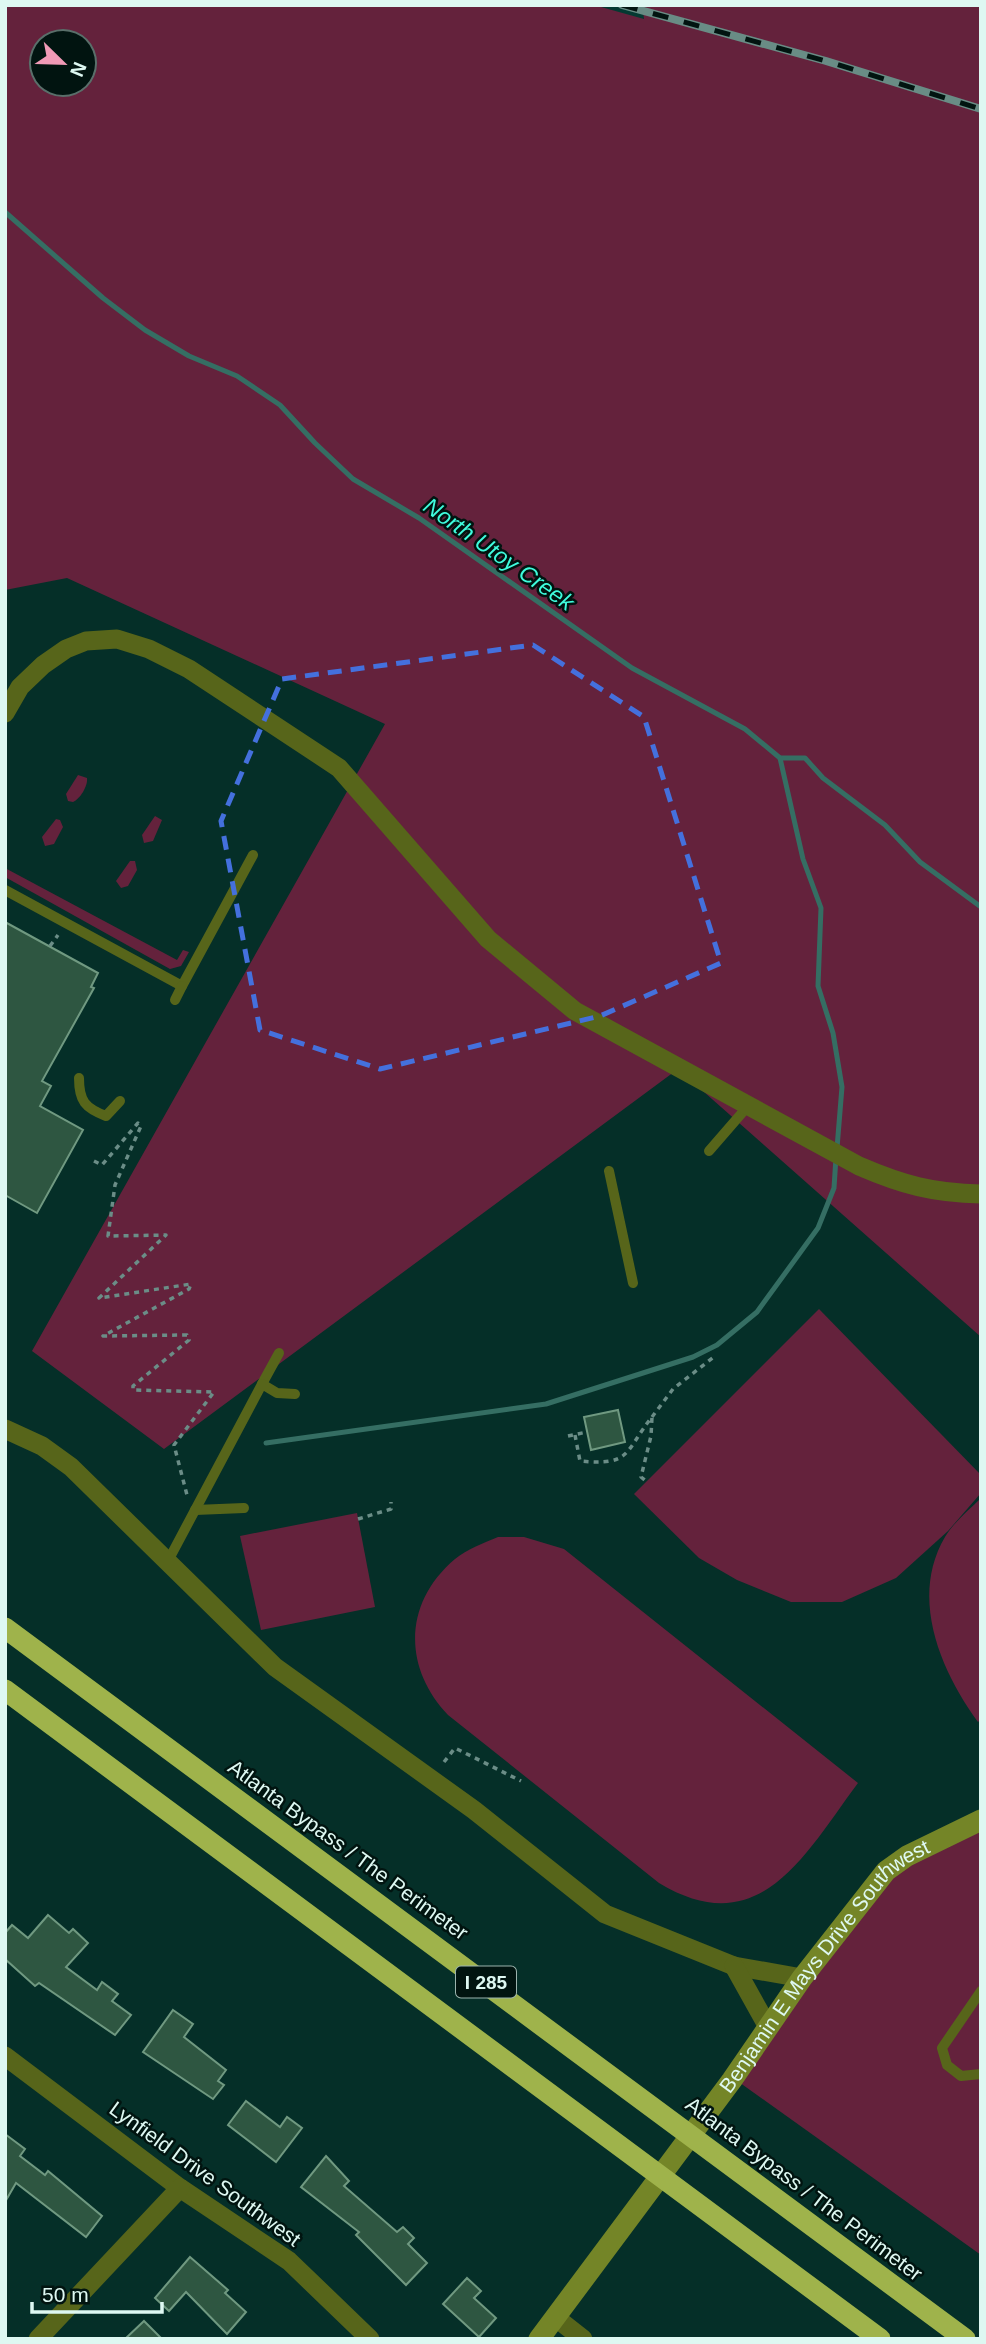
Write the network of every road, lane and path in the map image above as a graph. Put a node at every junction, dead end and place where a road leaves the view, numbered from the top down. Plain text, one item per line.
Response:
1 (5, 713) edge
2 (253, 855) dead end
3 (5, 890) edge
4 (181, 986) junction
5 (175, 1000) dead end
6 (79, 1078) dead end
7 (121, 1101) dead end
8 (748, 1106) junction
9 (709, 1151) dead end
10 (93, 1161) dead end
11 (608, 1171) dead end
12 (981, 1194) edge
13 (634, 1283) dead end
14 (279, 1353) dead end
15 (715, 1356) dead end
16 (262, 1384) junction
17 (295, 1394) dead end
18 (652, 1417) junction
19 (5, 1429) edge
20 (587, 1432) dead end
21 (575, 1434) junction
22 (568, 1436) dead end
23 (646, 1482) dead end
24 (391, 1502) dead end
25 (244, 1508) dead end
26 (195, 1510) junction
27 (358, 1519) dead end
28 (168, 1561) junction
29 (5, 1629) edge
30 (5, 1690) edge
31 (444, 1762) dead end
32 (521, 1781) dead end
33 (981, 1820) edge
34 (734, 1966) junction
35 (802, 1978) junction
36 (981, 1991) edge
37 (977, 2004) edge
38 (768, 2027) junction
39 (5, 2056) edge
40 (981, 2074) edge
41 (180, 2188) junction
42 (555, 2317) junction
43 (38, 2339) edge
44 (370, 2339) edge
45 (539, 2339) edge
46 (583, 2339) edge
47 (880, 2339) edge
48 (965, 2339) edge

1 - 8 street
2 - 4 lane
3 - 4 lane
4 - 5 lane
6 - 7 lane
8 - 9 lane
8 - 12 street
10 - 26 path
11 - 13 lane
14 - 16 lane
15 - 18 path
16 - 17 lane
16 - 26 lane
18 - 21 path
18 - 23 path
19 - 28 street
20 - 21 path
21 - 22 path
24 - 27 path
25 - 26 lane
26 - 28 lane
28 - 34 street
29 - 48 highway, Atlanta Bypass / The Perimeter / I 285
30 - 47 highway, I 285
31 - 32 path
33 - 35 street, Benjamin E Mays Drive Southwest
34 - 35 street
34 - 38 street
35 - 38 street, Benjamin E Mays Drive Southwest
36 - 37 lane
37 - 40 lane
38 - 42 street, Benjamin E Mays Drive Southwest
39 - 41 street, Lynfield Drive Southwest
41 - 43 street
41 - 44 street, Lynfield Drive Southwest
42 - 45 street, Benjamin E Mays Drive Southwest
42 - 46 street

